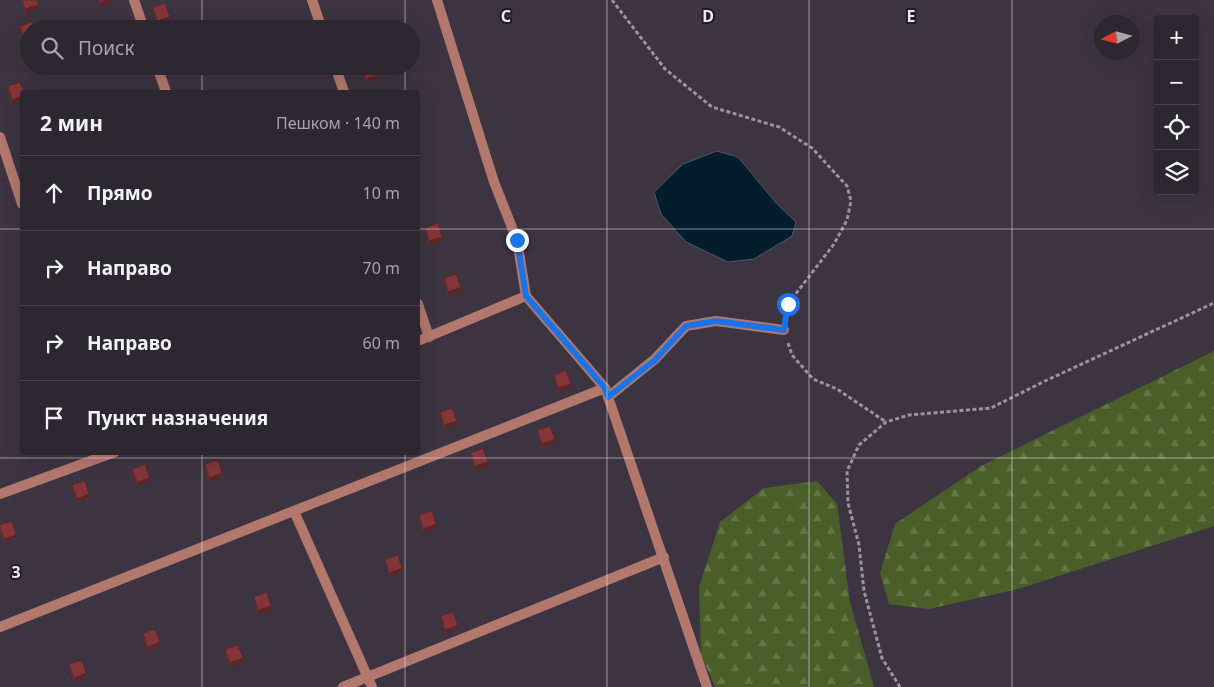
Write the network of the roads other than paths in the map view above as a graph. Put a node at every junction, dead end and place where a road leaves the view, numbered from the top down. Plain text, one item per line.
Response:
1 (134, 0) edge
2 (312, 0) edge
3 (437, 0) edge
4 (141, 20) edge
5 (319, 20) edge
6 (159, 75) edge
7 (338, 75) edge
8 (165, 90) edge
9 (343, 90) edge
10 (0, 137) edge
11 (20, 198) edge
12 (526, 296) junction
13 (420, 310) edge
14 (784, 330) road end
15 (429, 337) junction
16 (420, 340) edge
17 (606, 393) junction
18 (107, 455) edge
19 (0, 494) edge
20 (294, 512) junction
21 (664, 557) junction
22 (0, 627) edge
23 (369, 682) edge
24 (343, 687) edge
25 (707, 687) edge

1 - 4 lane
2 - 5 lane
3 - 12 lane
6 - 8 lane
7 - 9 lane
10 - 11 lane
12 - 15 lane
12 - 17 lane
13 - 15 lane
14 - 17 lane
15 - 16 lane
17 - 20 lane
17 - 21 lane
18 - 19 lane
20 - 22 lane
20 - 23 lane
21 - 23 lane
21 - 25 lane
23 - 24 lane

